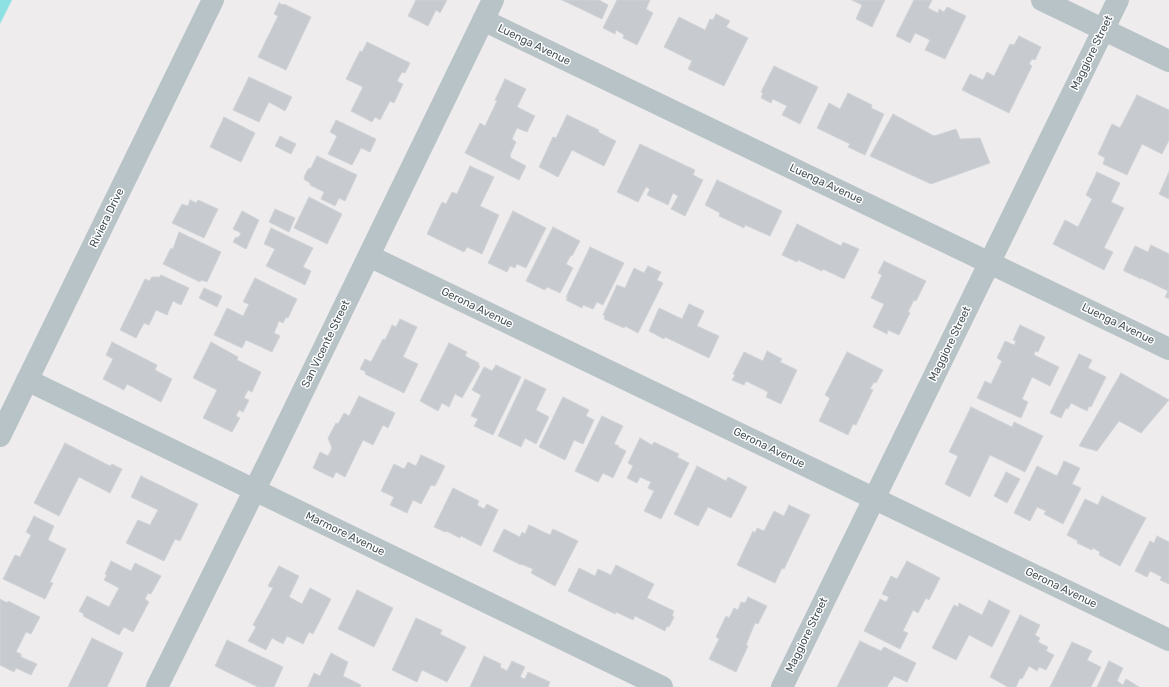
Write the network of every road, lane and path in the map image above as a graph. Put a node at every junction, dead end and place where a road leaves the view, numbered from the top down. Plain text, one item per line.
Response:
1 (213, 0) edge
2 (493, 0) edge
3 (1042, 0) edge
4 (1118, 0) edge
5 (483, 20) junction
6 (1103, 30) junction
7 (1169, 61) edge
8 (369, 256) junction
9 (990, 263) junction
10 (1169, 349) edge
11 (27, 380) junction
12 (0, 436) edge
13 (254, 490) junction
14 (874, 498) junction
15 (1169, 640) edge
16 (157, 687) edge
17 (662, 687) edge
18 (782, 687) edge

1 - 11 street, Riviera Drive
2 - 5 street, San Vicente Street
3 - 6 street
4 - 6 street, Maggiore Street
5 - 8 street, San Vicente Street
5 - 9 street, Luenga Avenue
6 - 7 street
6 - 9 street, Maggiore Street
8 - 13 street, San Vicente Street
8 - 14 street, Gerona Avenue
9 - 10 street, Luenga Avenue
9 - 14 street, Maggiore Street
11 - 12 street, Riviera Drive
11 - 13 street, Marmore Avenue
13 - 16 street, San Vicente Street
13 - 17 street, Marmore Avenue
14 - 15 street, Gerona Avenue
14 - 18 street, Maggiore Street

